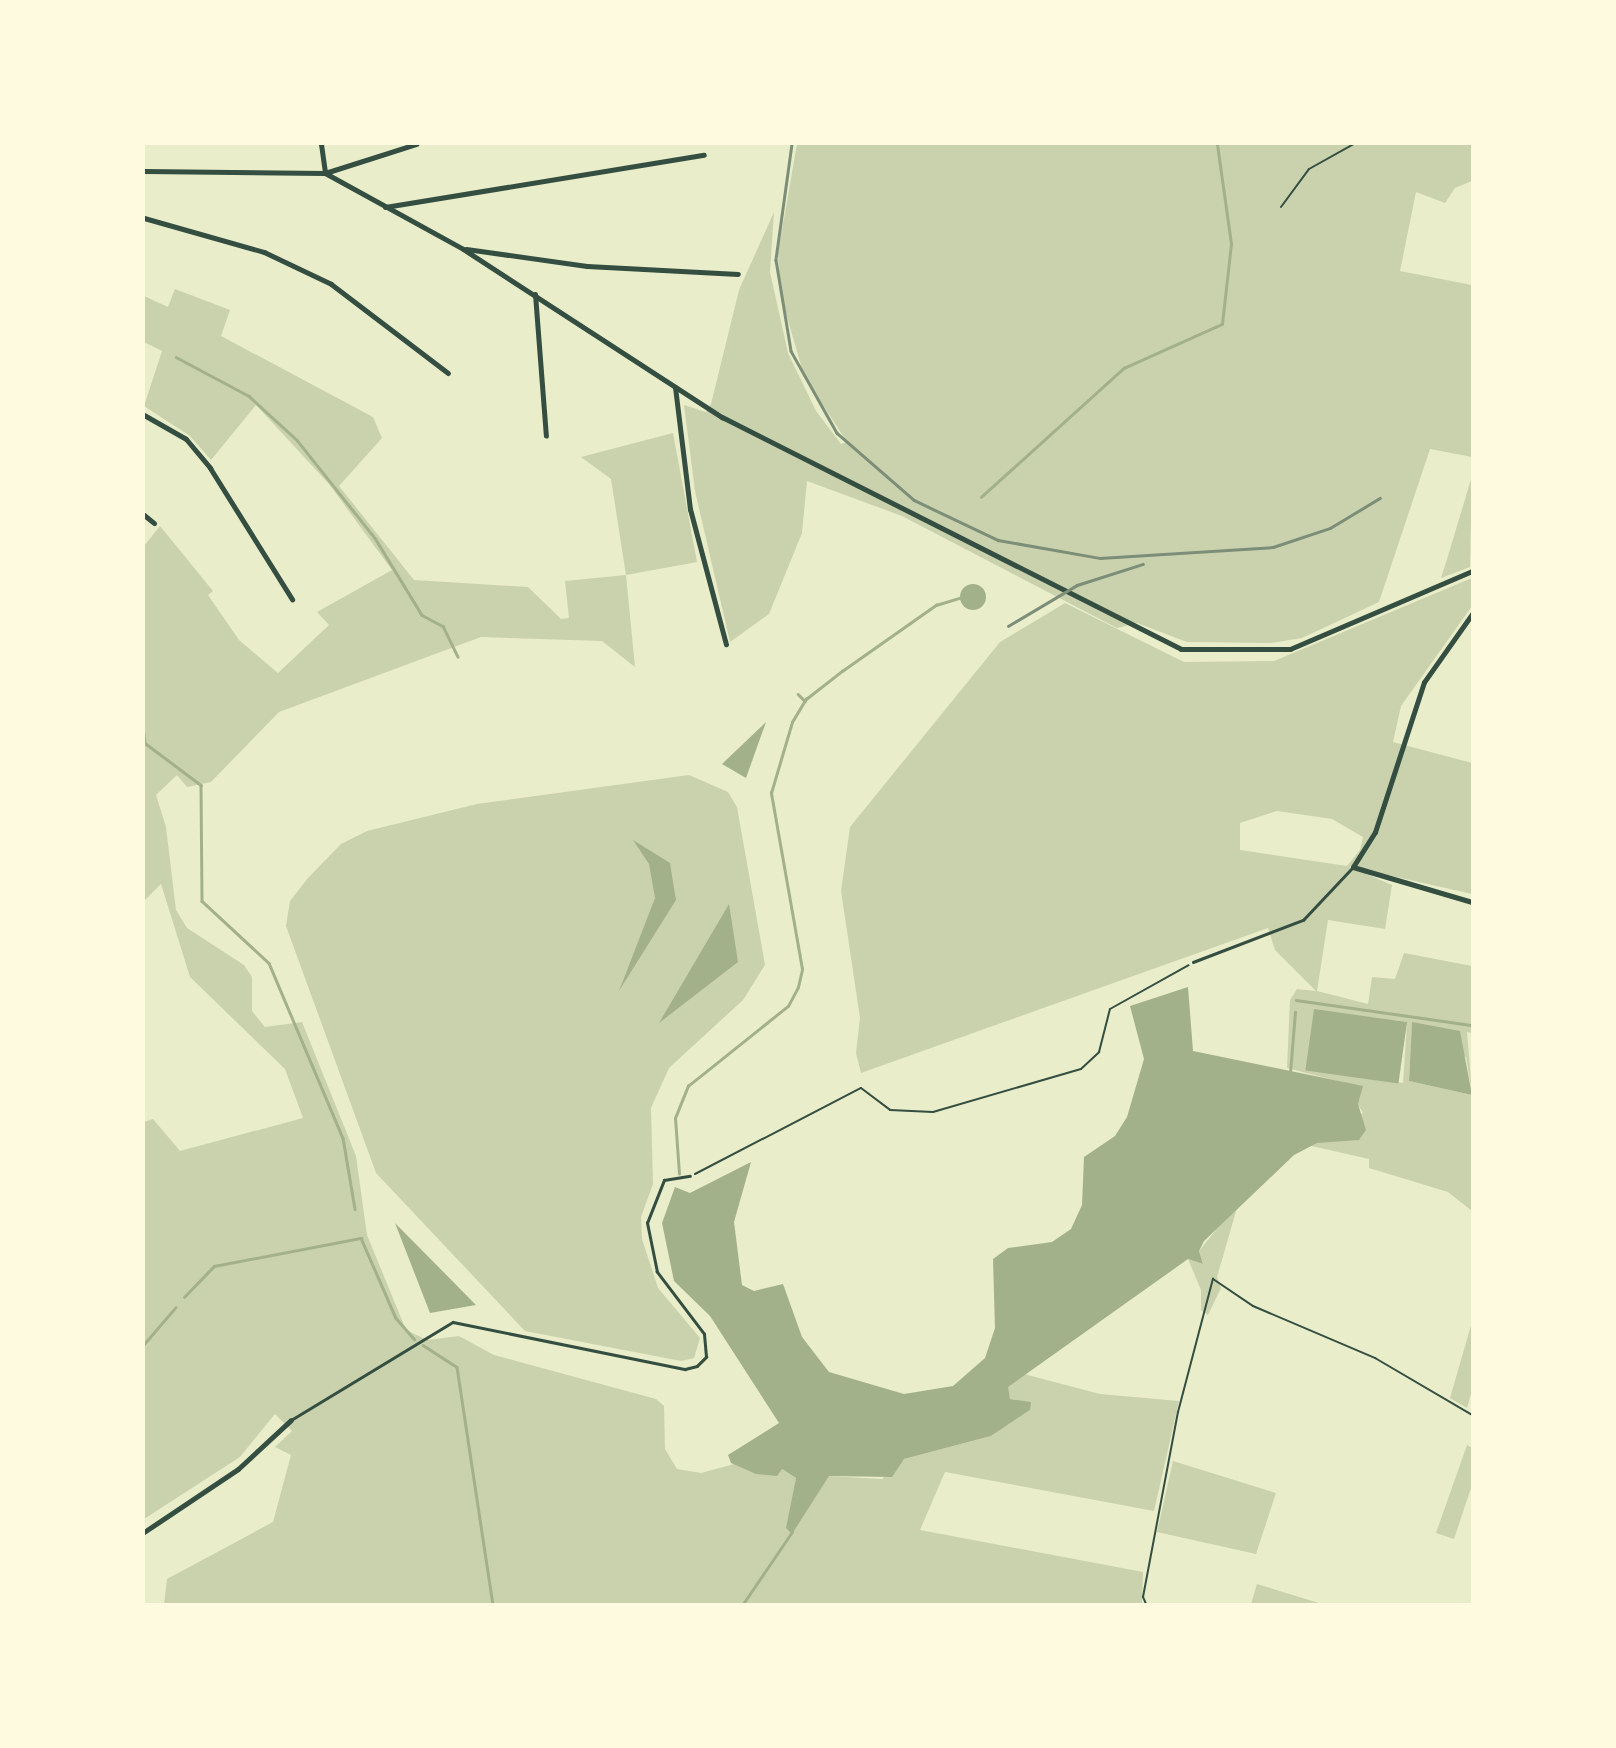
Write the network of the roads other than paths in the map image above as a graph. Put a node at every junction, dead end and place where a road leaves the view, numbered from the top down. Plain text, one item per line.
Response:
1 (321, 144) edge
2 (416, 144) edge
3 (704, 155) dead end
4 (144, 171) edge
5 (325, 173) junction
6 (385, 206) junction
7 (144, 218) edge
8 (463, 249) junction
9 (738, 274) dead end
10 (535, 294) junction
11 (448, 373) dead end
12 (675, 387) junction
13 (144, 415) edge
14 (546, 436) dead end
15 (144, 515) edge
16 (154, 523) dead end
17 (1472, 572) edge
18 (292, 599) dead end
19 (1472, 614) edge
20 (726, 644) dead end
21 (1353, 867) junction
22 (1472, 902) edge
23 (1193, 962) road end
24 (690, 1176) road end
25 (291, 1420) joint
26 (144, 1532) edge

1 - 5 street
2 - 5 street
3 - 6 street
4 - 5 street
5 - 6 street
6 - 8 street
7 - 11 street
8 - 9 street
8 - 10 street
10 - 12 street
10 - 14 street
12 - 17 street
12 - 20 street
13 - 18 street
15 - 16 street
19 - 21 street
21 - 22 street
21 - 23 lane
24 - 25 lane
25 - 26 street

